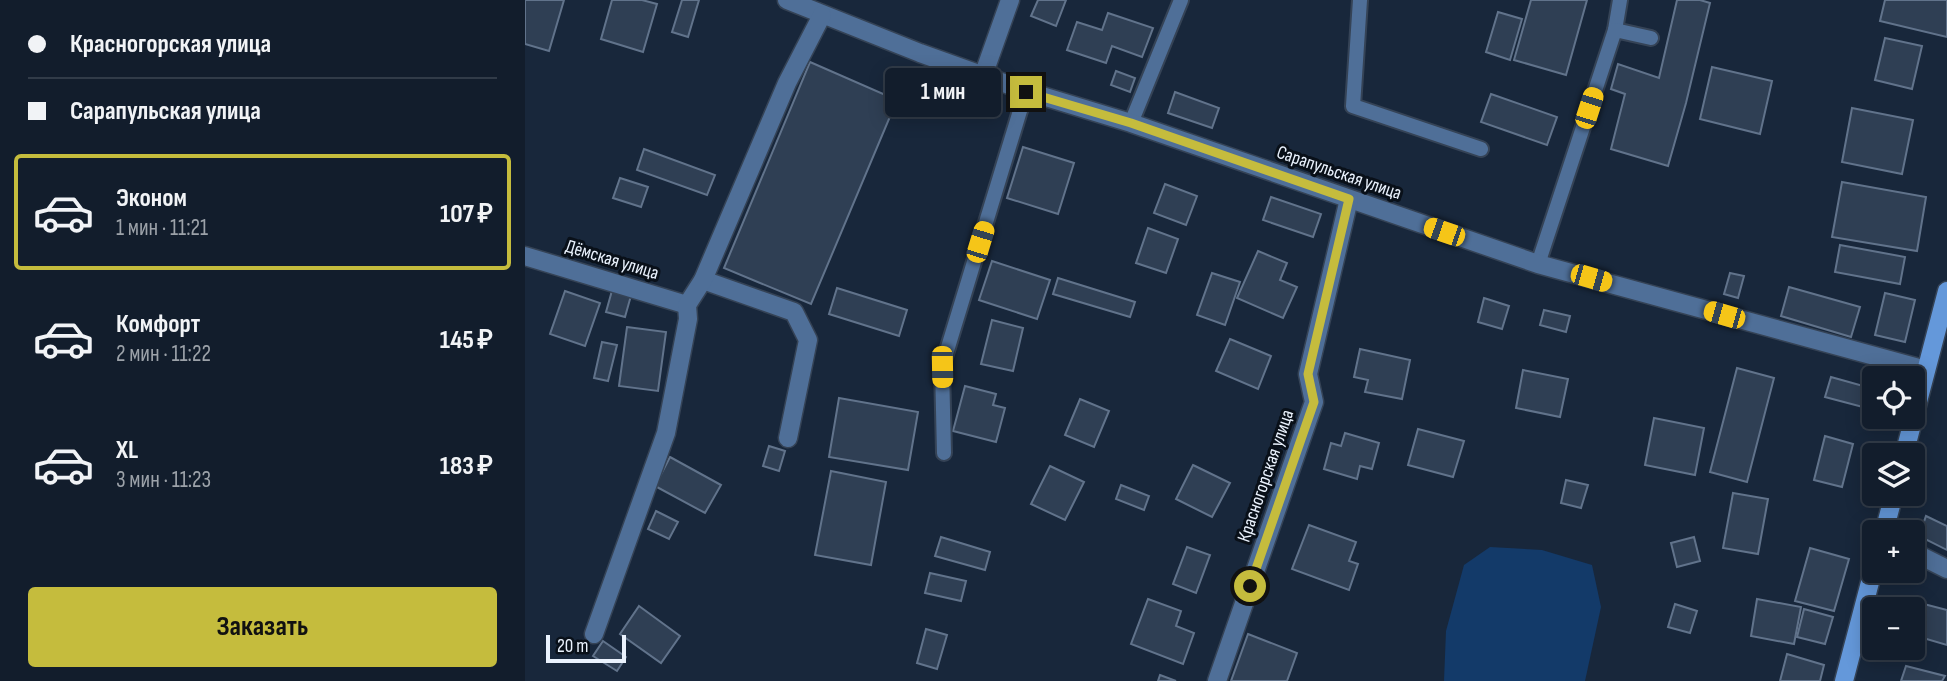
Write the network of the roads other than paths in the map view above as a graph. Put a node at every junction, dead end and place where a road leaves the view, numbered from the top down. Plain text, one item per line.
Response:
1 (787, 0) edge
2 (1010, 0) edge
3 (1181, 0) edge
4 (1360, 0) edge
5 (1620, 0) edge
6 (822, 15) junction
7 (1615, 30) junction
8 (1651, 38) dead end
9 (983, 76) junction
10 (1026, 92) junction
11 (1131, 123) junction
12 (1482, 149) dead end
13 (1349, 199) junction
14 (525, 256) edge
15 (1538, 264) junction
16 (703, 280) junction
17 (1947, 291) edge
18 (687, 304) junction
19 (1926, 370) junction
20 (788, 438) dead end
21 (1907, 443) edge
22 (944, 453) dead end
23 (1925, 558) edge
24 (1947, 569) edge
25 (1870, 583) edge
26 (594, 634) dead end
27 (1217, 681) edge
28 (1844, 681) edge

1 - 6 street, Сарапульская улица
2 - 9 street
3 - 11 lane
4 - 12 lane
5 - 7 lane
6 - 9 street, Сарапульская улица
6 - 16 street
7 - 8 lane
7 - 15 lane
9 - 10 street, Сарапульская улица
10 - 11 street, Сарапульская улица
10 - 22 lane
11 - 13 street, Сарапульская улица
13 - 15 street, Сарапульская улица
13 - 27 street, Красногорская улица
14 - 18 street, Дёмская улица
15 - 19 street, Сарапульская улица
16 - 18 street
16 - 20 street
17 - 19 street
18 - 26 street
19 - 21 street
23 - 24 street
25 - 28 street

